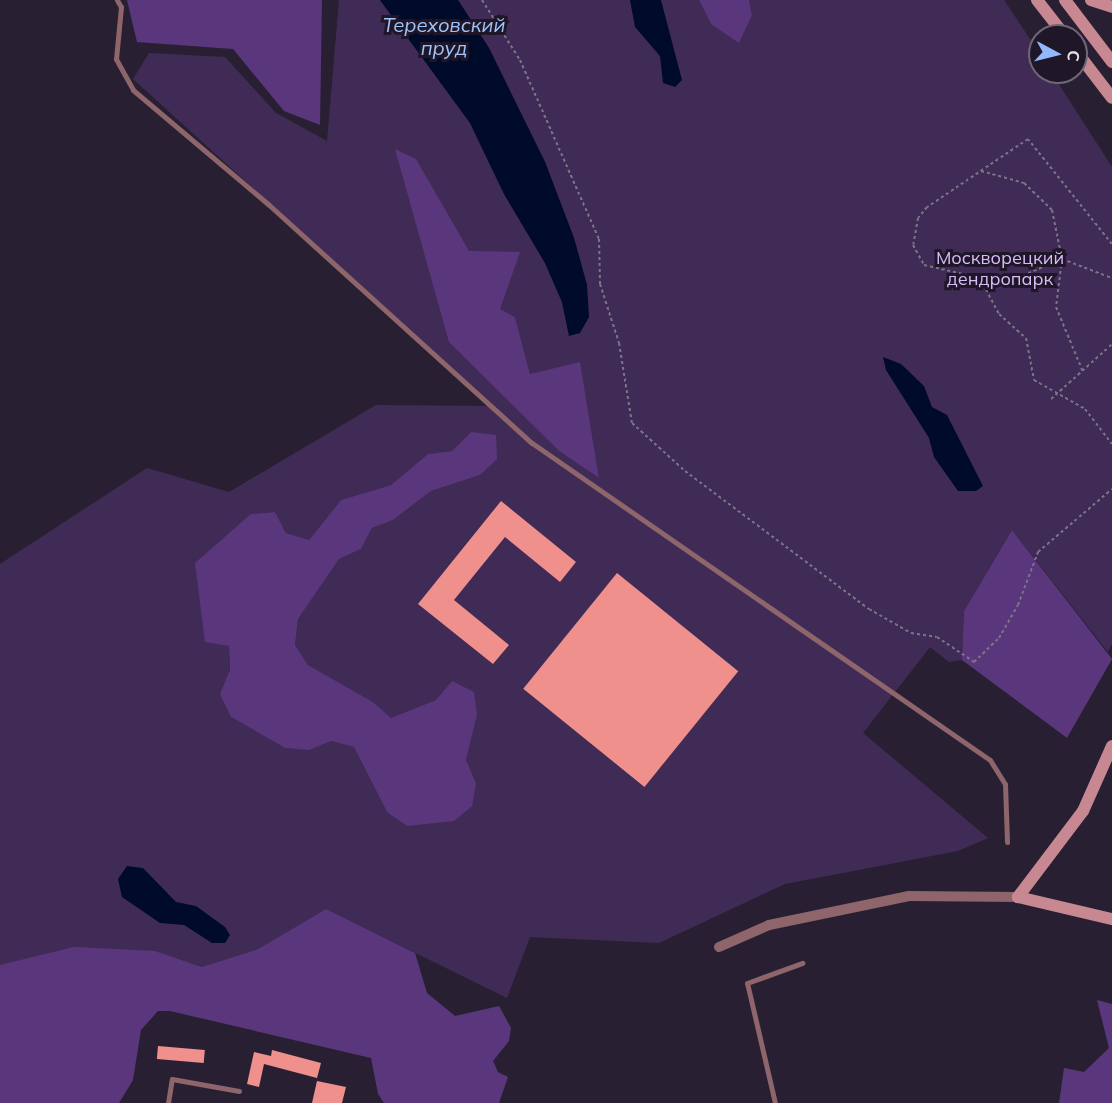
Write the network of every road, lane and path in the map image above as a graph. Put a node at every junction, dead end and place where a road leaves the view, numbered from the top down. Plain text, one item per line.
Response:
1 (117, 0) edge
2 (482, 0) edge
3 (1037, 0) edge
4 (1065, 0) edge
5 (1091, 0) edge
6 (1112, 7) edge
7 (1056, 24) edge
8 (1112, 62) edge
9 (1088, 67) edge
10 (1112, 98) edge
11 (981, 171) junction
12 (1112, 244) edge
13 (1062, 259) junction
14 (1112, 278) edge
15 (983, 284) junction
16 (1112, 344) edge
17 (1083, 372) junction
18 (1056, 395) junction
19 (1051, 399) dead end
20 (1112, 444) edge
21 (1112, 489) edge
22 (1112, 740) edge
23 (1110, 751) edge
24 (1007, 842) dead end
25 (1018, 897) junction
26 (1112, 919) edge
27 (719, 947) dead end
28 (802, 963) dead end
29 (239, 1091) dead end
30 (168, 1103) edge
31 (775, 1103) edge

1 - 24 lane
2 - 21 path
3 - 7 street
4 - 8 street
5 - 6 street
9 - 10 street
11 - 12 path
11 - 13 path
11 - 15 path
13 - 14 path
13 - 15 path
13 - 17 path
15 - 18 path
16 - 17 path
17 - 18 path
18 - 19 path
18 - 20 path
22 - 23 street
23 - 25 street
25 - 26 street
25 - 27 street
28 - 31 lane
29 - 30 lane

